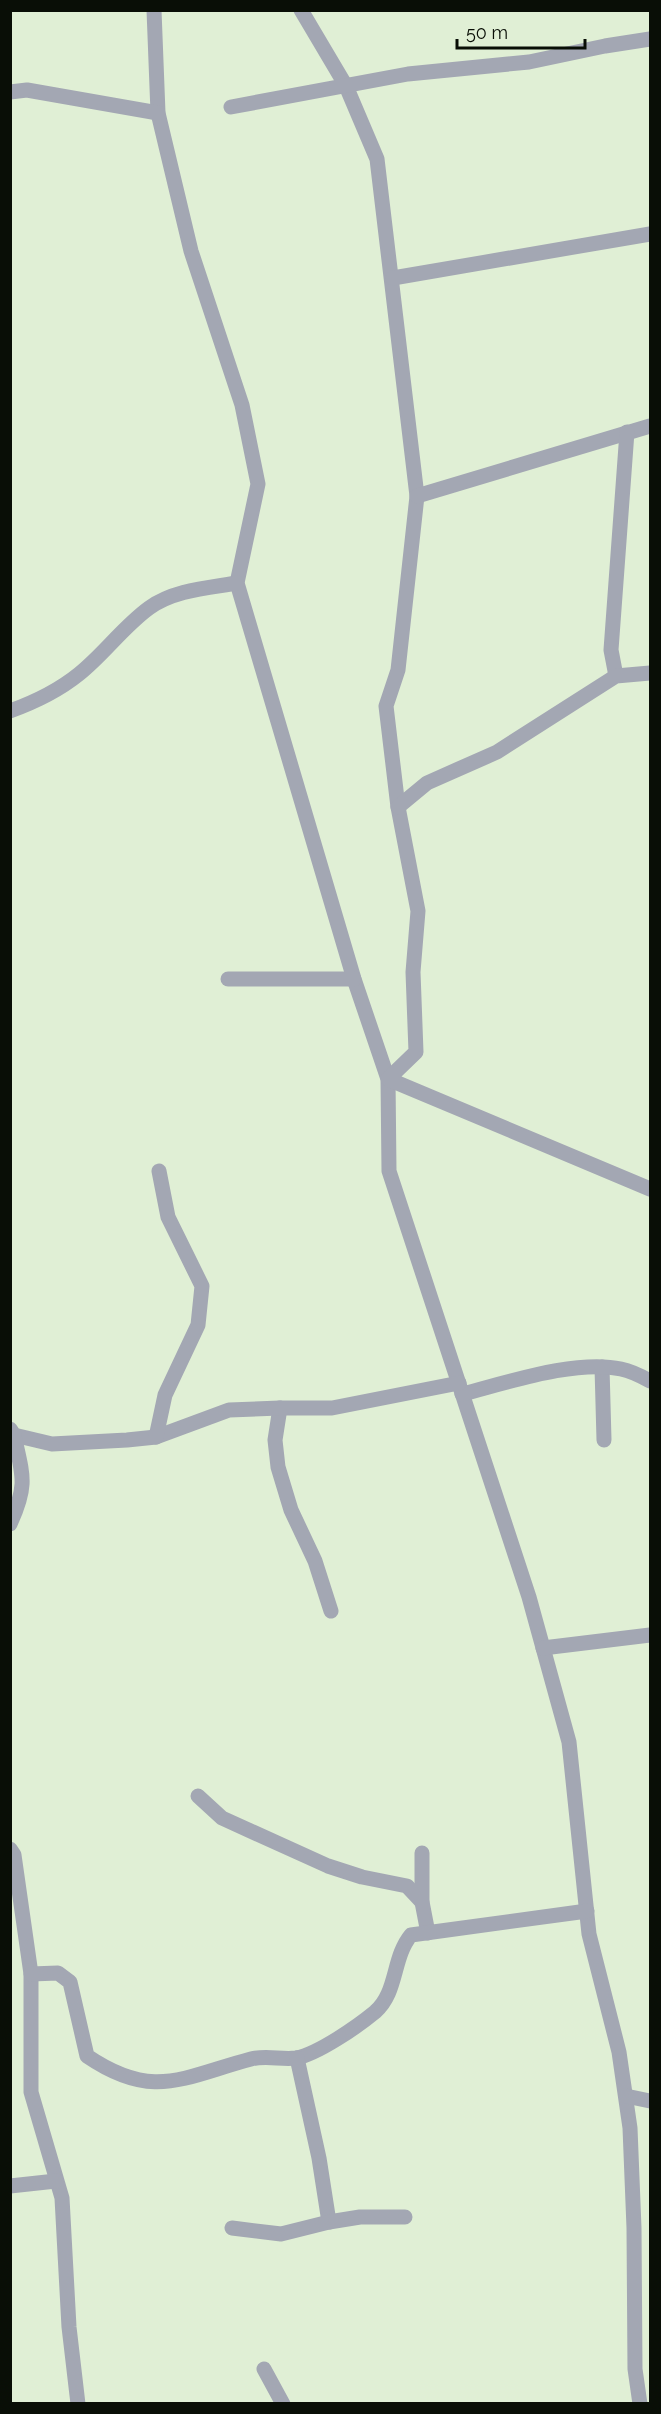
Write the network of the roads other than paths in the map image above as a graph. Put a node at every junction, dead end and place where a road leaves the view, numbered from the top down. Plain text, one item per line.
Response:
1 (154, 10) edge
2 (301, 10) edge
3 (651, 39) edge
4 (346, 86) junction
5 (10, 92) edge
6 (231, 107) dead end
7 (158, 113) junction
8 (651, 234) edge
9 (393, 278) junction
10 (651, 426) edge
11 (627, 432) junction
12 (417, 496) junction
13 (237, 584) junction
14 (651, 673) edge
15 (616, 676) junction
16 (10, 711) edge
17 (398, 807) junction
18 (228, 979) dead end
19 (354, 979) junction
20 (388, 1078) junction
21 (159, 1171) dead end
22 (651, 1189) edge
23 (602, 1367) junction
24 (651, 1381) edge
25 (461, 1389) junction
26 (280, 1407) junction
27 (12, 1432) edge
28 (156, 1437) junction
29 (604, 1440) dead end
30 (10, 1524) edge
31 (331, 1611) dead end
32 (651, 1635) edge
33 (543, 1648) junction
34 (198, 1796) dead end
35 (10, 1849) edge
36 (422, 1853) dead end
37 (422, 1902) junction
38 (587, 1911) junction
39 (428, 1933) junction
40 (31, 1974) junction
41 (297, 2058) junction
42 (626, 2096) junction
43 (651, 2101) edge
44 (56, 2181) junction
45 (10, 2186) edge
46 (405, 2217) dead end
47 (329, 2222) junction
48 (232, 2228) dead end
49 (264, 2369) dead end
50 (78, 2403) edge
51 (283, 2403) edge
52 (640, 2403) edge

1 - 7 street
2 - 4 street
3 - 4 street
4 - 6 street
4 - 9 street
5 - 7 street
7 - 13 street
8 - 9 street
9 - 12 street
10 - 11 street
11 - 12 street
11 - 15 street
12 - 17 street
13 - 16 street
13 - 19 street
14 - 15 street
15 - 17 street
17 - 20 street
18 - 19 street
19 - 20 street
20 - 22 street
20 - 25 street
21 - 28 street
23 - 24 street
23 - 25 street
23 - 29 street
25 - 26 street
25 - 33 street
26 - 28 street
26 - 31 street
27 - 28 street
27 - 30 street
32 - 33 street
33 - 38 street
34 - 37 street
35 - 40 street
36 - 37 street
37 - 39 street
38 - 39 street
38 - 42 street
39 - 41 street
40 - 41 street
40 - 44 street
41 - 47 street
42 - 43 street
42 - 52 street
44 - 45 street
44 - 50 street
46 - 47 street
47 - 48 street
49 - 51 street

